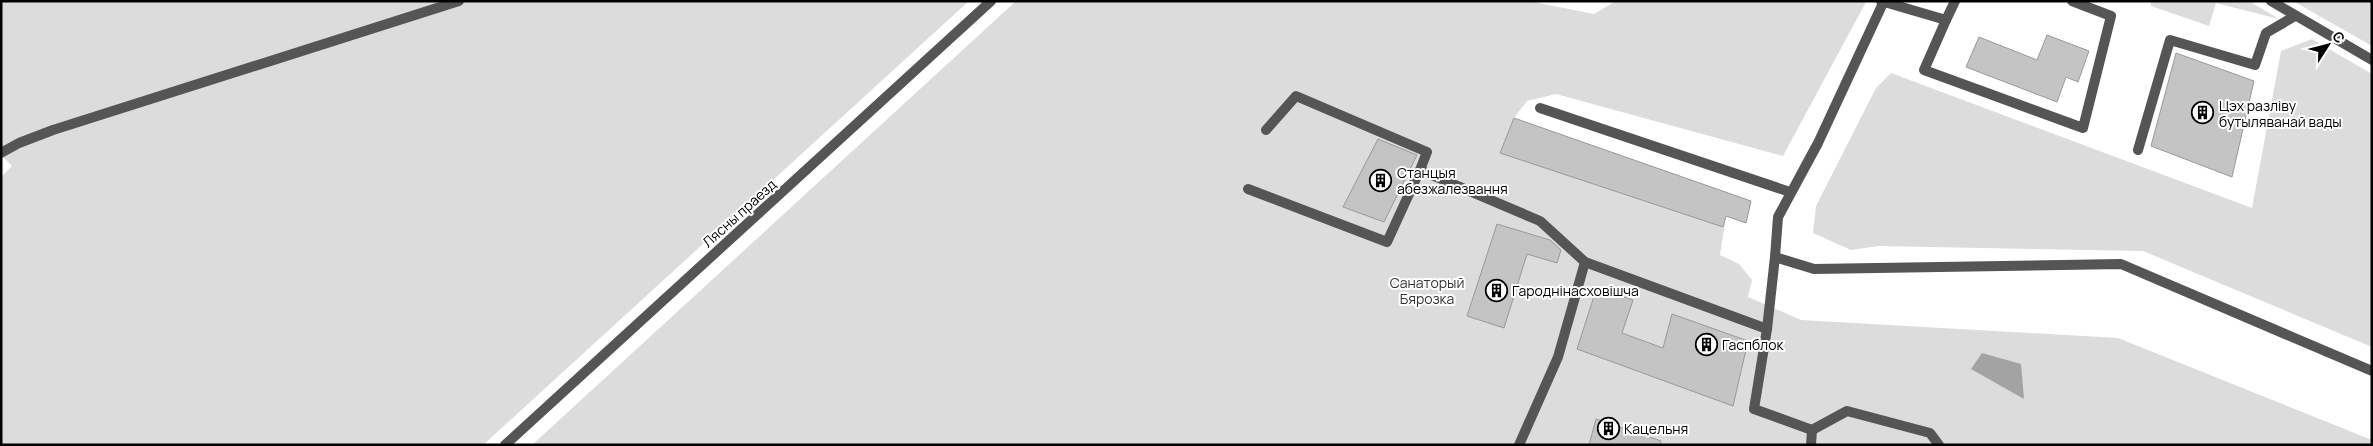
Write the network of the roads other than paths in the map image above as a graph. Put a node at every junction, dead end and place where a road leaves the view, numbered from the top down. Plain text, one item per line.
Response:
1 (459, 1) edge
2 (991, 1) edge
3 (1956, 1) edge
4 (2072, 1) edge
5 (2271, 1) edge
6 (1883, 2) edge
7 (2295, 16) junction
8 (1946, 20) junction
9 (2372, 60) edge
10 (1540, 108) dead end
11 (1266, 130) dead end
12 (2138, 150) dead end
13 (1, 153) edge
14 (1420, 170) junction
15 (1248, 189) dead end
16 (1790, 192) junction
17 (1775, 257) junction
18 (1585, 262) junction
19 (1767, 329) junction
20 (2372, 371) edge
21 (1812, 430) junction
22 (505, 445) edge
23 (1519, 445) edge
24 (1811, 445) edge
25 (1938, 445) edge

1 - 13 street
2 - 22 street, Лясны праезд
3 - 8 street
4 - 8 street
5 - 7 street
6 - 8 street
6 - 16 street
7 - 9 street
7 - 12 street
10 - 16 street
11 - 14 street
14 - 15 street
14 - 18 street
16 - 17 street
17 - 19 street
17 - 20 street
18 - 19 street
18 - 23 street
19 - 21 street
21 - 24 street
21 - 25 street

